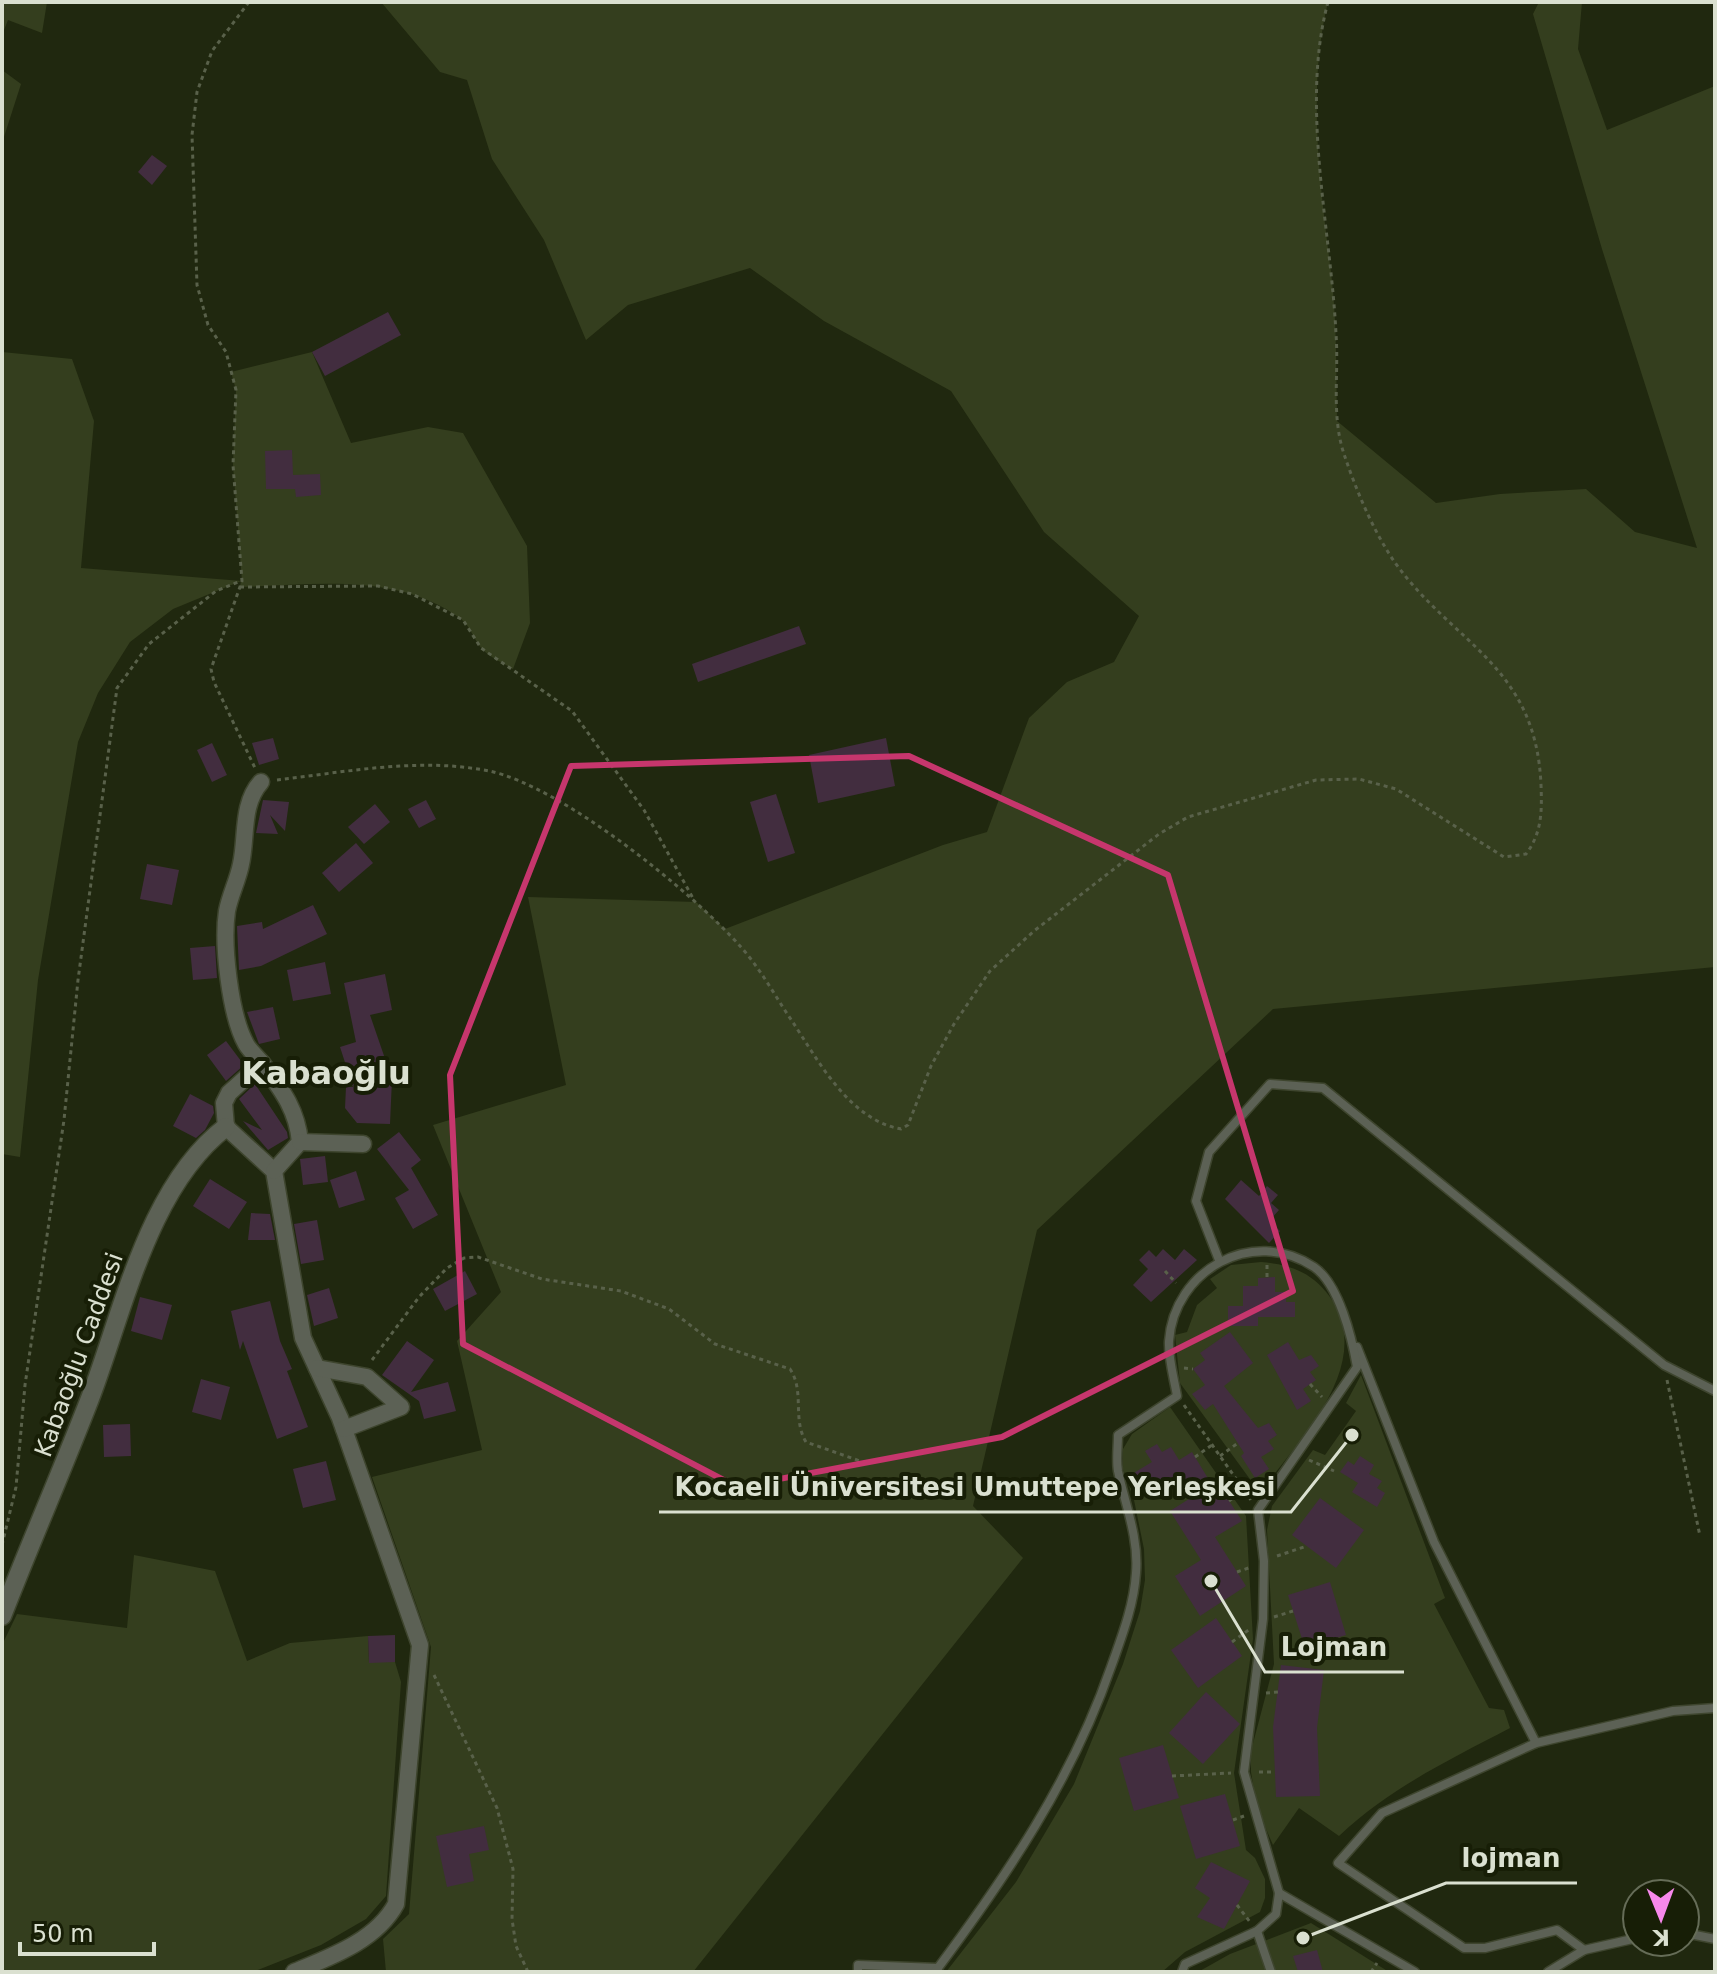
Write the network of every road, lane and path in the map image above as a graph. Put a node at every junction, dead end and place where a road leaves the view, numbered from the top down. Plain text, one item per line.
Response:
1 (249, 2) edge
2 (1328, 2) edge
3 (242, 581) junction
4 (240, 587) junction
5 (261, 782) junction
6 (696, 902) junction
7 (262, 1063) junction
8 (226, 1127) junction
9 (300, 1142) junction
10 (363, 1144) dead end
11 (274, 1171) junction
12 (1219, 1260) junction
13 (1165, 1271) dead end
14 (1184, 1292) junction
15 (1341, 1305) junction
16 (1664, 1365) junction
17 (317, 1368) junction
18 (360, 1375) junction
19 (1715, 1391) edge
20 (1177, 1396) junction
21 (344, 1429) junction
22 (1238, 1443) dead end
23 (1212, 1445) junction
24 (1220, 1456) junction
25 (1298, 1456) junction
26 (1195, 1457) dead end
27 (860, 1461) dead end
28 (1334, 1471) dead end
29 (1244, 1490) junction
30 (1229, 1501) dead end
31 (1258, 1510) junction
32 (1700, 1536) dead end
33 (2, 1545) edge
34 (1307, 1546) dead end
35 (1264, 1561) junction
36 (1293, 1611) dead end
37 (2, 1616) edge
38 (1263, 1619) junction
39 (433, 1673) dead end
40 (1715, 1708) edge
41 (1536, 1743) junction
42 (1234, 1773) dead end
43 (1172, 1776) dead end
44 (1279, 1893) junction
45 (1237, 1905) dead end
46 (1257, 1931) junction
47 (1621, 1942) edge
48 (1584, 1950) junction
49 (937, 1970) edge
50 (294, 1972) edge
51 (528, 1972) edge
52 (858, 1972) edge
53 (1182, 1972) edge
54 (1271, 1972) edge
55 (1415, 1972) edge
56 (1548, 1972) edge

1 - 3 path
2 - 6 path
3 - 4 path
3 - 33 path
4 - 5 path
4 - 6 path
5 - 6 path
5 - 7 street
7 - 8 street
7 - 9 street
8 - 11 street
8 - 37 street, Kabaoğlu Caddesi
9 - 10 street
9 - 11 street
11 - 17 street
12 - 14 lane
12 - 15 lane
12 - 16 lane
13 - 14 path
14 - 20 lane
15 - 25 lane
15 - 41 lane
16 - 19 lane
16 - 32 path
17 - 18 street
17 - 21 street
18 - 21 street
18 - 27 path
20 - 23 path
20 - 49 lane
21 - 50 street
22 - 24 path
23 - 24 path
23 - 26 path
24 - 29 path
25 - 28 path
25 - 31 lane
29 - 30 path
29 - 31 path
31 - 35 lane
34 - 35 path
35 - 38 lane
36 - 38 path
38 - 44 lane
39 - 51 path
40 - 41 lane
41 - 48 lane
42 - 43 path
44 - 46 lane
44 - 55 lane
45 - 46 path
46 - 53 lane
46 - 54 lane
47 - 48 lane
48 - 56 lane
49 - 52 lane

